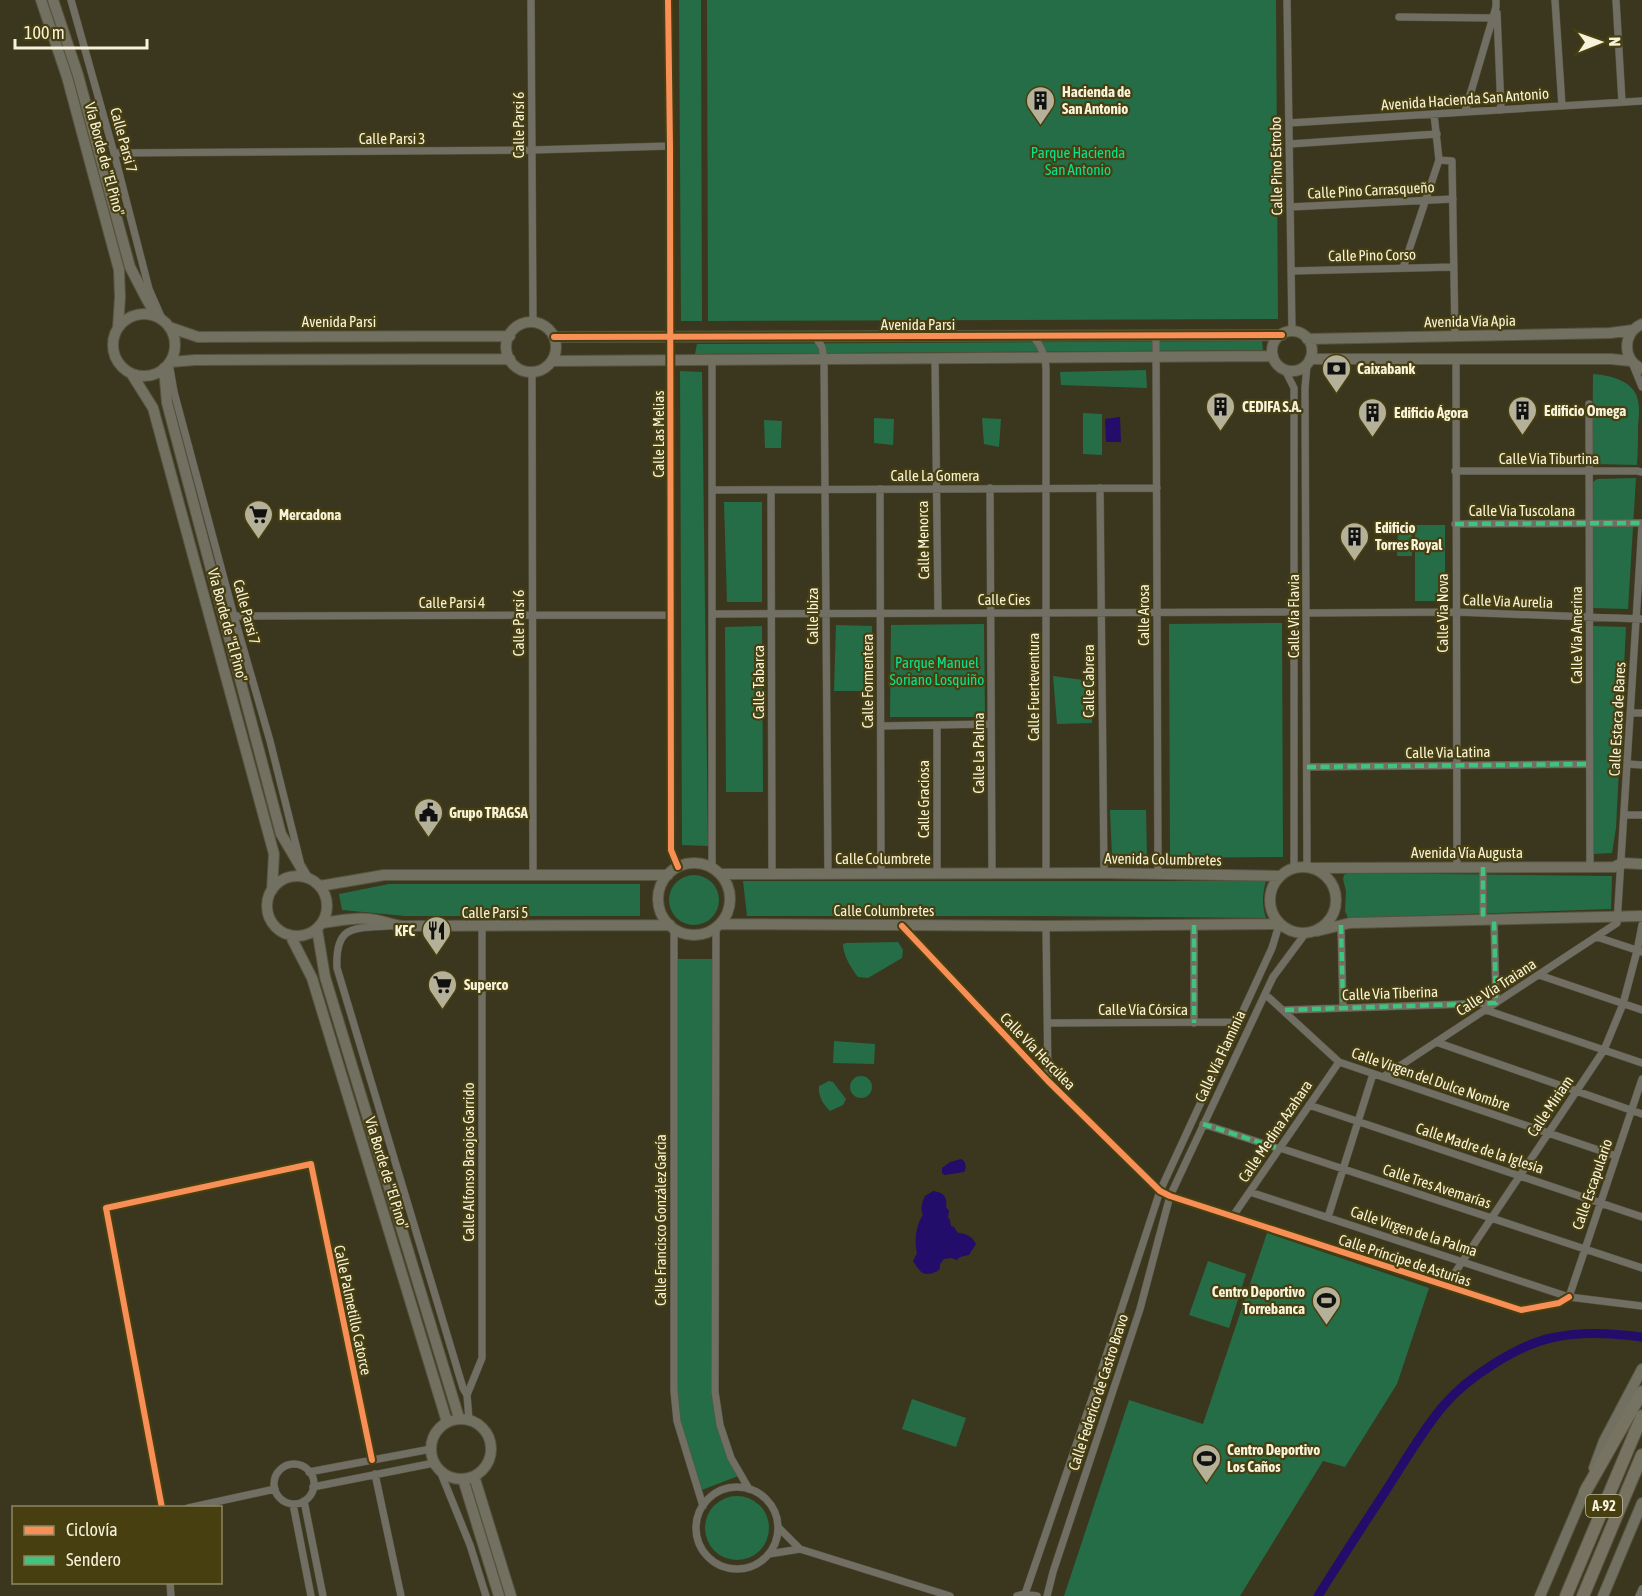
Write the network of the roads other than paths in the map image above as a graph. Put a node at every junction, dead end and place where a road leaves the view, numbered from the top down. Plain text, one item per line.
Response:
1 (41, 0) edge
2 (53, 0) edge
3 (71, 0) edge
4 (531, 0) edge
5 (668, 0) edge
6 (1287, 0) edge
7 (1555, 0) edge
8 (1616, 0) edge
9 (1496, 4) edge
10 (1399, 17) dead end
11 (1493, 18) junction
12 (1642, 101) edge
13 (1622, 102) junction
14 (1562, 106) junction
15 (1501, 110) junction
16 (1465, 112) junction
17 (1434, 114) junction
18 (1289, 123) junction
19 (1437, 134) junction
20 (1290, 144) junction
21 (670, 146) junction
22 (532, 150) junction
23 (114, 153) junction
24 (1439, 160) junction
25 (1453, 199) junction
26 (1425, 201) junction
27 (1290, 207) junction
28 (1454, 267) junction
29 (1402, 268) junction
30 (1292, 271) junction
31 (163, 321) junction
32 (533, 323) junction
33 (1637, 327) edge
34 (118, 328) junction
35 (1287, 333) junction
36 (1032, 335) junction
37 (1156, 335) junction
38 (510, 336) junction
39 (670, 336) junction
40 (815, 336) junction
41 (1455, 336) junction
42 (554, 337) junction
43 (1307, 339) junction
44 (1273, 356) junction
45 (1045, 357) junction
46 (1156, 357) junction
47 (935, 358) junction
48 (510, 359) junction
49 (825, 359) junction
50 (1456, 359) junction
51 (669, 360) junction
52 (712, 360) junction
53 (552, 361) junction
54 (1309, 362) junction
55 (1632, 362) junction
56 (168, 364) junction
57 (1642, 369) edge
58 (1285, 370) junction
59 (532, 372) junction
60 (131, 373) junction
61 (1642, 387) edge
62 (1588, 404) dead end
63 (1455, 471) junction
64 (1589, 471) junction
65 (1642, 472) edge
66 (1046, 488) junction
67 (1100, 488) junction
68 (1156, 488) junction
69 (826, 489) junction
70 (880, 489) junction
71 (936, 489) junction
72 (990, 489) junction
73 (713, 490) junction
74 (771, 490) junction
75 (1455, 524) junction
76 (1589, 524) junction
77 (1642, 524) edge
78 (1641, 572) edge
79 (1101, 612) junction
80 (1157, 612) junction
81 (1294, 612) junction
82 (1456, 612) junction
83 (772, 613) junction
84 (826, 613) junction
85 (881, 613) junction
86 (938, 613) junction
87 (990, 613) junction
88 (1046, 613) junction
89 (1306, 613) junction
90 (713, 614) junction
91 (532, 615) junction
92 (670, 615) junction
93 (234, 616) junction
94 (1589, 617) junction
95 (1639, 619) edge
96 (1631, 713) junction
97 (1642, 713) edge
98 (991, 724) junction
99 (937, 725) junction
100 (881, 726) junction
101 (1590, 764) junction
102 (1628, 764) junction
103 (1642, 765) edge
104 (1456, 766) junction
105 (1307, 767) junction
106 (1625, 815) junction
107 (1642, 815) edge
108 (1622, 863) junction
109 (1642, 864) edge
110 (301, 867) junction
111 (678, 867) junction
112 (1457, 867) junction
113 (1483, 867) junction
114 (1590, 867) junction
115 (1294, 868) junction
116 (1310, 868) junction
117 (716, 870) junction
118 (772, 873) junction
119 (828, 873) junction
120 (881, 873) junction
121 (937, 873) junction
122 (992, 873) junction
123 (1046, 873) junction
124 (1104, 873) junction
125 (1158, 873) junction
126 (533, 874) junction
127 (668, 874) junction
128 (1280, 876) junction
129 (308, 878) junction
130 (320, 886) junction
131 (272, 891) junction
132 (1618, 916) junction
133 (1642, 916) edge
134 (1489, 920) junction
135 (392, 925) junction
136 (1194, 925) junction
137 (1279, 925) junction
138 (1341, 925) junction
139 (1642, 925) edge
140 (320, 926) junction
141 (718, 926) junction
142 (902, 926) junction
143 (1046, 926) junction
144 (482, 927) junction
145 (672, 927) junction
146 (1317, 931) junction
147 (1305, 934) junction
148 (290, 935) junction
149 (1597, 937) junction
150 (1640, 951) edge
151 (1539, 975) junction
152 (1265, 994) junction
153 (1496, 1003) junction
154 (1623, 1004) junction
155 (1343, 1008) junction
156 (1285, 1010) junction
157 (1486, 1010) junction
158 (1642, 1010) edge
159 (1238, 1022) junction
160 (1048, 1023) junction
161 (1194, 1023) junction
162 (1436, 1042) junction
163 (1604, 1050) junction
164 (1339, 1062) junction
165 (1642, 1063) edge
166 (1373, 1074) junction
167 (1383, 1077) junction
168 (1642, 1079) edge
169 (1048, 1080) junction
170 (1577, 1091) junction
171 (1309, 1105) junction
172 (1631, 1110) junction
173 (1642, 1114) edge
174 (1357, 1121) junction
175 (1203, 1124) junction
176 (1549, 1133) junction
177 (1280, 1148) junction
178 (1616, 1156) junction
179 (1343, 1169) junction
180 (1520, 1176) junction
181 (1160, 1191) junction
182 (1250, 1192) junction
183 (1170, 1196) junction
184 (1600, 1202) junction
185 (1233, 1216) junction
186 (1328, 1217) junction
187 (1642, 1217) edge
188 (1492, 1218) junction
189 (1584, 1249) junction
190 (1463, 1262) junction
191 (1642, 1268) edge
192 (1446, 1286) junction
193 (1569, 1297) junction
194 (1642, 1306) edge
195 (1642, 1369) edge
196 (1642, 1392) edge
197 (467, 1395) junction
198 (1642, 1416) edge
199 (464, 1419) junction
200 (447, 1422) junction
201 (431, 1449) junction
202 (1642, 1455) edge
203 (372, 1460) junction
204 (1642, 1466) edge
205 (437, 1467) junction
206 (309, 1472) junction
207 (375, 1474) junction
208 (469, 1478) junction
209 (313, 1487) junction
210 (274, 1489) junction
211 (749, 1490) junction
212 (1585, 1492) junction
213 (1626, 1494) junction
214 (304, 1501) junction
215 (1642, 1503) edge
216 (293, 1504) junction
217 (162, 1506) edge
218 (197, 1506) edge
219 (703, 1506) junction
220 (778, 1527) junction
221 (800, 1549) junction
222 (769, 1554) junction
223 (1642, 1589) edge
224 (1025, 1594) junction
225 (311, 1596) edge
226 (323, 1596) edge
227 (401, 1596) edge
228 (486, 1596) edge
229 (499, 1596) edge
230 (511, 1596) edge
231 (950, 1596) edge
232 (1017, 1596) edge
233 (1036, 1596) edge
234 (1047, 1596) edge
235 (1540, 1596) edge
236 (1566, 1596) edge
237 (1582, 1596) edge
238 (1603, 1596) edge
239 (1639, 1596) edge

1 - 34 street, Vía Borde de "El Pino"
2 - 31 street, Vía Borde de "El Pino"
3 - 23 street, Calle Parsi 7
4 - 22 street, Calle Parsi 6
5 - 21 street, Calle Las Melias
6 - 18 street, Calle Pino Estrobo
7 - 14 street
8 - 13 street
9 - 11 street
9 - 15 street
10 - 11 street
11 - 16 street
12 - 13 street, Avenida Hacienda San Antonio
13 - 14 street, Avenida Hacienda San Antonio
14 - 15 street, Avenida Hacienda San Antonio
15 - 16 street, Avenida Hacienda San Antonio
16 - 17 street, Avenida Hacienda San Antonio
17 - 18 street, Avenida Hacienda San Antonio
17 - 19 street
18 - 20 street, Calle Pino Estrobo
19 - 20 street
19 - 24 street
20 - 27 street, Calle Pino Estrobo
21 - 22 street, Calle Parsi 3
21 - 39 street, Calle Las Melias
22 - 23 street, Calle Parsi 3
22 - 32 street, Calle Parsi 6
23 - 31 street, Calle Parsi 7
24 - 25 street
24 - 26 street
25 - 26 street, Calle Pino Carrasqueño
25 - 28 street
26 - 27 street, Calle Pino Carrasqueño
26 - 29 street
27 - 30 street, Calle Pino Estrobo
28 - 29 street, Calle Pino Corso
28 - 41 street
29 - 30 street, Calle Pino Corso
30 - 35 street, Calle Pino Estrobo
31 - 34 street
31 - 38 street, Avenida Parsi
31 - 56 street
32 - 38 street
32 - 42 street
33 - 41 street, Avenida Vía Apia
33 - 55 street
34 - 60 street
35 - 37 street, Avenida Parsi
35 - 43 street
35 - 44 street
36 - 37 street, Avenida Parsi
36 - 40 street, Avenida Parsi
36 - 45 street
37 - 46 street, Calle Arosa
38 - 48 street
39 - 40 street, Avenida Parsi
39 - 42 street, Avenida Parsi
39 - 51 street, Calle Las Melias
40 - 49 street
41 - 43 street, Avenida Vía Apia
42 - 53 street
43 - 54 street
44 - 46 street
44 - 58 street
45 - 46 street
45 - 47 street
45 - 66 street, Calle Fuerteventura
46 - 68 street, Calle Arosa
47 - 49 street
47 - 71 street, Calle Menorca
48 - 56 street
48 - 59 street
49 - 52 street
49 - 69 street, Calle Ibiza
50 - 54 street
50 - 55 street
50 - 63 street, Calle Via Nova
51 - 52 street
51 - 53 street
51 - 92 street, Calle Las Melias
52 - 73 street
53 - 59 street
54 - 58 street
54 - 89 street, Calle Vía Flavia
55 - 57 street
55 - 61 street
56 - 60 street
56 - 93 street, Calle Parsi 7
56 - 110 street, Vía Borde de "El Pino"
58 - 81 street, Calle Vía Flavia
59 - 91 street, Calle Parsi 6
60 - 131 street, Vía Borde de "El Pino"
62 - 64 street, Calle Vía Amerina
63 - 64 street, Calle Via Tiburtina
63 - 75 street, Calle Via Nova
64 - 65 street, Calle Via Tiburtina
64 - 76 street, Calle Vía Amerina
66 - 67 street, Calle La Gomera
66 - 72 street, Calle La Gomera
66 - 88 street, Calle Fuerteventura
67 - 68 street, Calle La Gomera
67 - 79 street, Calle Cabrera
68 - 80 street, Calle Arosa
69 - 70 street, Calle La Gomera
69 - 74 street, Calle La Gomera
69 - 84 street, Calle Ibiza
70 - 71 street, Calle La Gomera
70 - 85 street, Calle Formentera
71 - 72 street, Calle La Gomera
71 - 86 street, Calle Menorca
72 - 87 street, Calle La Palma
73 - 74 street, Calle La Gomera
73 - 90 street
74 - 83 street, Calle Tabarca
75 - 76 street, Calle Via Tuscolana
75 - 82 street, Calle Via Nova
76 - 77 street, Calle Via Tuscolana
76 - 94 street, Calle Vía Amerina
77 - 78 street, Calle Estaca de Bares
78 - 95 street, Calle Estaca de Bares
79 - 80 street, Calle Cies
79 - 88 street, Calle Cies
79 - 124 street, Calle Cabrera
80 - 81 street, Calle Cies
80 - 125 street, Calle Arosa
81 - 115 street, Calle Vía Flavia
82 - 89 street, Calle Via Aurelia
82 - 94 street, Calle Via Aurelia
82 - 104 street, Calle Via Nova
83 - 84 street, Calle Cies
83 - 90 street, Calle Cies
83 - 118 street, Calle Tabarca
84 - 85 street, Calle Cies
84 - 119 street, Calle Ibiza
85 - 86 street, Calle Cies
85 - 100 street, Calle Formentera
86 - 87 street, Calle Cies
87 - 88 street, Calle Cies
87 - 98 street, Calle La Palma
88 - 123 street, Calle Fuerteventura
89 - 105 street, Calle Vía Flavia
90 - 117 street
91 - 92 street, Calle Parsi 4
91 - 93 street, Calle Parsi 4
91 - 126 street, Calle Parsi 6
92 - 111 street, Calle Las Melias
93 - 110 street, Calle Parsi 7
94 - 95 street, Calle Via Aurelia
94 - 101 street, Calle Vía Amerina
95 - 96 street, Calle Estaca de Bares
96 - 97 street
96 - 102 street, Calle Estaca de Bares
98 - 99 street
98 - 122 street, Calle La Palma
99 - 100 street
99 - 121 street, Calle Graciosa
100 - 120 street, Calle Formentera
101 - 104 street, Calle Via Latina
101 - 114 street, Calle Vía Amerina
102 - 103 street
102 - 106 street, Calle Estaca de Bares
104 - 105 street, Calle Via Latina
104 - 112 street, Calle Via Nova
105 - 116 street, Calle Vía Flavia
106 - 107 street
106 - 108 street, Calle Estaca de Bares
108 - 109 street, Avenida Vía Augusta
108 - 114 street, Avenida Vía Augusta
108 - 132 street, Calle Estaca de Bares
110 - 129 street, Vía Borde de "El Pino"
111 - 117 street
111 - 127 street
112 - 113 street, Avenida Vía Augusta
112 - 116 street, Avenida Vía Augusta
113 - 114 street, Avenida Vía Augusta
113 - 134 street
115 - 116 street
115 - 128 street
116 - 146 street
117 - 118 street, Calle Columbrete
117 - 141 street
118 - 119 street, Calle Columbrete
119 - 120 street, Calle Columbrete
120 - 121 street, Calle Columbrete
121 - 122 street, Calle Columbrete
122 - 123 street, Calle Columbrete
123 - 124 street, Avenida Columbretes
124 - 125 street, Avenida Columbretes
125 - 128 street, Avenida Columbretes
126 - 127 street
126 - 130 street
127 - 145 street
128 - 137 street
129 - 130 street
129 - 131 street
130 - 140 street
131 - 148 street
132 - 133 street
132 - 134 street
132 - 149 street, Calle Vía Traiana
134 - 138 street
134 - 153 street
135 - 140 street, Calle Parsi 5
135 - 144 street, Calle Parsi 5
135 - 197 street
136 - 137 street
136 - 143 street
136 - 161 street
137 - 147 street
137 - 159 street, Calle Vía Flaminia
138 - 146 street
138 - 155 street
139 - 150 street, Calle Miriam
140 - 148 street
140 - 199 street, Vía Borde de "El Pino"
141 - 142 street, Calle Columbretes
141 - 145 street
141 - 211 street
142 - 143 street, Calle Columbretes
142 - 169 street, Calle Vía Hercúlea
143 - 160 street
144 - 145 street, Calle Parsi 5
144 - 197 street, Calle Alfonso Braojos Garrido
145 - 219 street, Calle Francisco González García
146 - 147 street
147 - 152 street, Calle Vía Flaminia
148 - 200 street, Vía Borde de "El Pino"
149 - 150 street
149 - 151 street, Calle Vía Traiana
150 - 154 street, Calle Miriam
151 - 153 street, Calle Vía Traiana
151 - 154 street
152 - 156 street
152 - 175 street, Calle Vía Flaminia
153 - 155 street, Calle Vía Tiberina
153 - 157 street, Calle Vía Traiana
154 - 158 street
154 - 163 street, Calle Miriam
155 - 156 street, Calle Vía Tiberina
156 - 164 street
157 - 162 street, Calle Vía Traiana
157 - 163 street
159 - 161 street, Calle Vía Córsica
159 - 181 street, Calle Vía Flaminia
160 - 161 street, Calle Vía Córsica
160 - 169 street
162 - 167 street, Calle Vía Traiana
162 - 170 street
163 - 165 street
163 - 170 street, Calle Miriam
164 - 166 street, Calle Virgen del Dulce Nombre
164 - 171 street, Calle Medina Azahara
166 - 167 street, Calle Virgen del Dulce Nombre
166 - 174 street
167 - 176 street, Calle Virgen del Dulce Nombre
168 - 172 street, Calle Escapulario
169 - 181 street, Calle Vía Hercúlea
170 - 172 street
170 - 176 street, Calle Miriam
171 - 174 street, Calle Madre de la Iglesia
171 - 177 street, Calle Medina Azahara
172 - 173 street
172 - 178 street, Calle Escapulario
174 - 179 street
174 - 180 street, Calle Madre de la Iglesia
175 - 177 street, Calle Tres Avemarías
175 - 183 street, Calle Vía Flaminia
176 - 178 street, Calle Virgen del Dulce Nombre
176 - 180 street, Calle Miriam
177 - 179 street, Calle Tres Avemarías
177 - 182 street, Calle Medina Azahara
178 - 184 street, Calle Escapulario
179 - 186 street
179 - 188 street, Calle Tres Avemarías
180 - 184 street, Calle Madre de la Iglesia
180 - 188 street, Calle Miriam
181 - 183 street, Calle Vía Hercúlea
181 - 224 street, Calle Vía Flaminia
182 - 185 street, Calle Medina Azahara
182 - 186 street, Calle Virgen de la Palma
183 - 185 street, Calle Príncipe de Asturias
183 - 234 street, Calle Federico de Castro Bravo
184 - 187 street, Calle Madre de la Iglesia
184 - 189 street, Calle Escapulario
185 - 192 street, Calle Príncipe de Asturias
186 - 190 street, Calle Virgen de la Palma
188 - 189 street, Calle Tres Avemarías
188 - 190 street, Calle Miriam
189 - 191 street, Calle Tres Avemarías
189 - 193 street, Calle Escapulario
190 - 192 street, Calle Miriam
190 - 193 street, Calle Virgen de la Palma
192 - 193 street, Calle Príncipe de Asturias
193 - 194 street, Calle Príncipe de Asturias
195 - 212 street
196 - 212 highway
197 - 199 street
198 - 236 highway, A-92
199 - 200 street
199 - 208 street
200 - 201 street
201 - 203 street
201 - 205 street
202 - 213 highway, A-92
203 - 206 street
203 - 217 street, Calle Palmetillo Catorce
204 - 213 highway
205 - 207 street
205 - 208 street
205 - 228 street
206 - 209 street
206 - 210 street
207 - 209 street
207 - 227 street
208 - 229 street
208 - 230 street
209 - 214 street
210 - 216 street
210 - 218 street
211 - 219 street
211 - 220 street
212 - 235 street
213 - 237 highway, A-92
214 - 216 street
214 - 226 street
215 - 238 street
216 - 225 street
219 - 222 street
220 - 221 street
220 - 222 street
221 - 222 street
221 - 231 street
223 - 239 street
224 - 232 street
224 - 233 street

